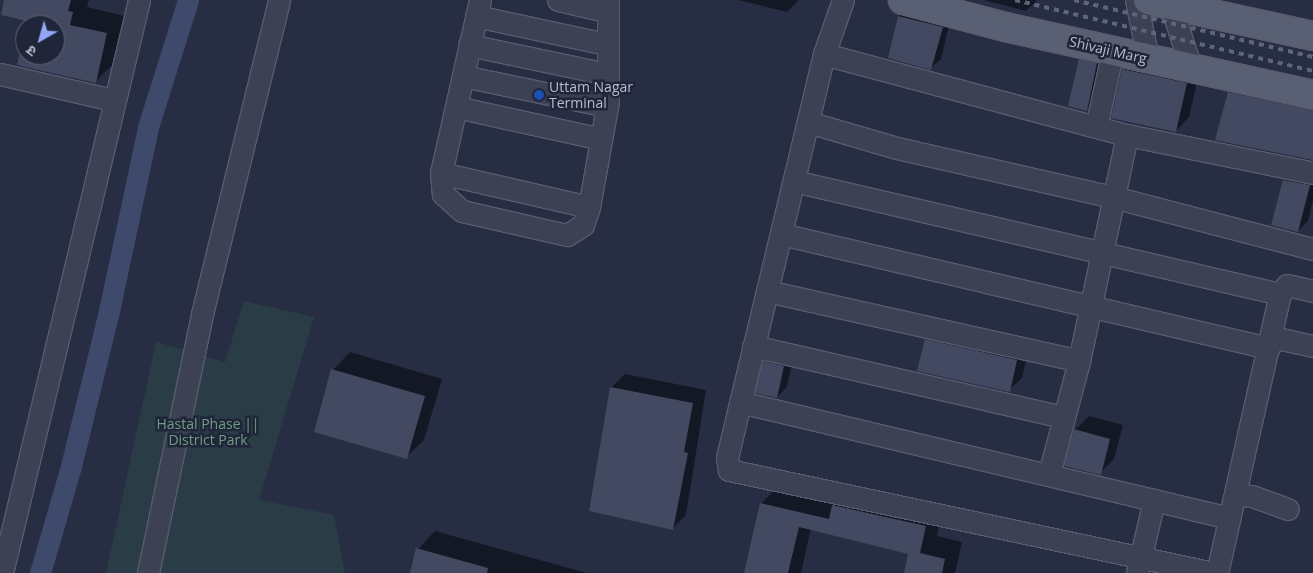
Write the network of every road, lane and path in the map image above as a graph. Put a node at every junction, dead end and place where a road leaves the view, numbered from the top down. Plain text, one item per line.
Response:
1 (129, 0) edge
2 (139, 0) edge
3 (279, 0) edge
4 (558, 0) edge
5 (844, 0) edge
6 (903, 0) edge
7 (1136, 0) edge
8 (1163, 1) edge
9 (607, 5) edge
10 (478, 8) edge
11 (1313, 36) edge
12 (606, 44) junction
13 (470, 45) junction
14 (1113, 50) junction
15 (824, 54) junction
16 (1148, 59) junction
17 (1191, 68) junction
18 (0, 74) edge
19 (607, 74) junction
20 (463, 76) junction
21 (1313, 95) edge
22 (104, 98) junction
23 (607, 106) junction
24 (456, 107) junction
25 (808, 122) junction
26 (1096, 127) junction
27 (1127, 134) junction
28 (601, 139) junction
29 (441, 173) junction
30 (1313, 173) edge
31 (794, 181) junction
32 (1113, 196) junction
33 (589, 207) junction
34 (781, 234) junction
35 (1313, 249) edge
36 (1102, 254) junction
37 (766, 291) junction
38 (1313, 291) edge
39 (1280, 294) junction
40 (1091, 306) junction
41 (1270, 343) junction
42 (753, 346) junction
43 (1313, 346) edge
44 (1079, 361) junction
45 (740, 402) junction
46 (1064, 417) junction
47 (1049, 474) junction
48 (1235, 494) junction
49 (1154, 500) junction
50 (1288, 509) dead end
51 (1230, 518) junction
52 (0, 533) edge
53 (1139, 564) edge
54 (2, 573) edge
55 (148, 573) edge
56 (1213, 573) edge
57 (1217, 573) edge

1 - 22 street
2 - 54 street
3 - 55 street
4 - 9 street
5 - 15 street
6 - 14 main road, Shivaji Marg
7 - 16 street
8 - 11 main road
8 - 17 street
9 - 12 street
10 - 12 street
10 - 13 street
12 - 19 street
13 - 19 street
13 - 20 street
14 - 16 main road, Shivaji Marg
14 - 26 street
15 - 25 street
15 - 26 street
16 - 17 main road, Shivaji Marg
17 - 21 main road, Shivaji Marg
18 - 22 street
19 - 23 street
20 - 23 street
20 - 24 street
22 - 52 street
23 - 28 street
24 - 28 street
24 - 29 street
25 - 31 street
25 - 32 street
26 - 27 street
27 - 30 street
27 - 32 street
28 - 33 street
29 - 33 street
29 - 33 street
31 - 34 street
31 - 36 street
32 - 35 street
32 - 36 street
34 - 37 street
34 - 40 street
36 - 39 street
36 - 40 street
37 - 42 street
37 - 44 street
38 - 39 street
39 - 41 street
40 - 41 street
40 - 44 street
41 - 43 street
41 - 48 street
42 - 45 street
42 - 46 street
44 - 46 street
45 - 47 street
45 - 53 street
46 - 47 street
47 - 49 street
48 - 50 street
48 - 51 street
49 - 51 street
49 - 53 street
51 - 57 street
53 - 56 street

